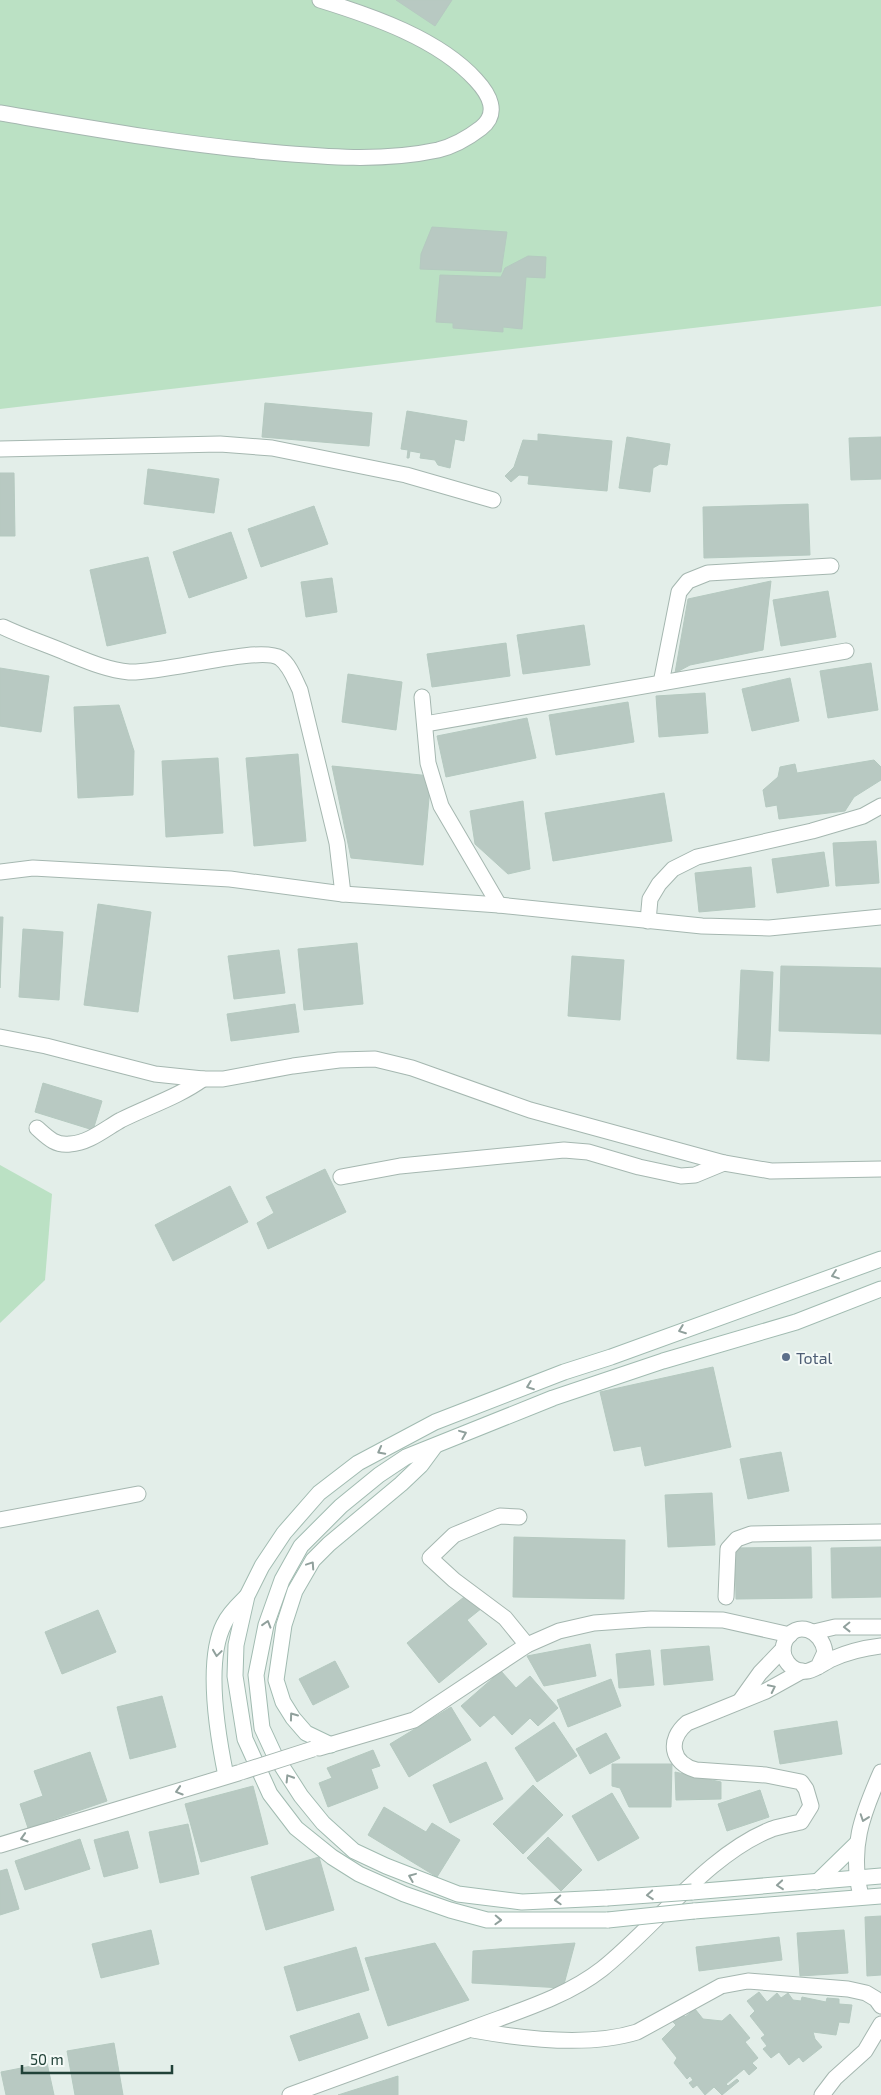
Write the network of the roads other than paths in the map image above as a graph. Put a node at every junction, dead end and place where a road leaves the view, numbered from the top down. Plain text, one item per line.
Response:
1 (320, 0) edge
2 (0, 113) edge
3 (0, 449) edge
4 (493, 500) dead end
5 (831, 566) dead end
6 (4, 628) dead end
7 (846, 651) dead end
8 (661, 683) junction
9 (422, 697) dead end
10 (425, 724) junction
11 (881, 806) edge
12 (0, 872) edge
13 (343, 894) junction
14 (499, 905) junction
15 (881, 917) edge
16 (648, 920) junction
17 (0, 1037) edge
18 (203, 1079) junction
19 (37, 1128) dead end
20 (724, 1163) junction
21 (879, 1165) edge
22 (341, 1176) dead end
23 (881, 1259) edge
24 (881, 1288) edge
25 (436, 1445) junction
26 (138, 1494) dead end
27 (519, 1517) dead end
28 (0, 1520) edge
29 (881, 1532) edge
30 (247, 1596) junction
31 (726, 1597) dead end
32 (881, 1627) edge
33 (814, 1632) junction
34 (790, 1634) junction
35 (527, 1645) junction
36 (881, 1646) edge
37 (783, 1649) junction
38 (818, 1667) junction
39 (802, 1671) junction
40 (740, 1701) junction
41 (331, 1745) junction
42 (881, 1772) edge
43 (226, 1776) junction
44 (856, 1844) junction
45 (0, 1846) edge
46 (881, 1876) edge
47 (856, 1878) junction
48 (817, 1882) junction
49 (861, 1896) junction
50 (881, 1896) edge
51 (881, 2006) edge
52 (881, 2024) edge
53 (471, 2029) junction
54 (290, 2095) edge
55 (822, 2095) edge

1 - 2 street
3 - 4 street
5 - 8 street
6 - 13 street
7 - 8 street
8 - 10 street
9 - 10 street
10 - 14 street
11 - 16 street
12 - 13 street
13 - 14 street
14 - 16 street
15 - 16 street
17 - 18 street
18 - 19 street
18 - 20 street
20 - 21 street
20 - 22 street
23 -> 30 street
25 -> 24 street
41 -> 25 street
48 -> 25 street, bridge
26 - 28 street
27 - 35 street
29 - 31 street
30 -> 43 street
30 -> 49 street, bridge
32 -> 33 street
33 - 34 street
33 - 38 street
34 - 35 street
34 - 37 street
35 - 41 street
36 - 38 street
37 - 39 street
37 - 40 street
38 - 39 street
40 -> 39 street
40 - 53 street
41 - 43 street, bridge
42 -> 44 street
43 -> 45 street
44 - 47 street
44 - 48 street
46 - 47 street
47 - 48 street
47 - 49 street
49 - 50 street
51 - 53 street
52 - 55 street
53 - 54 street

